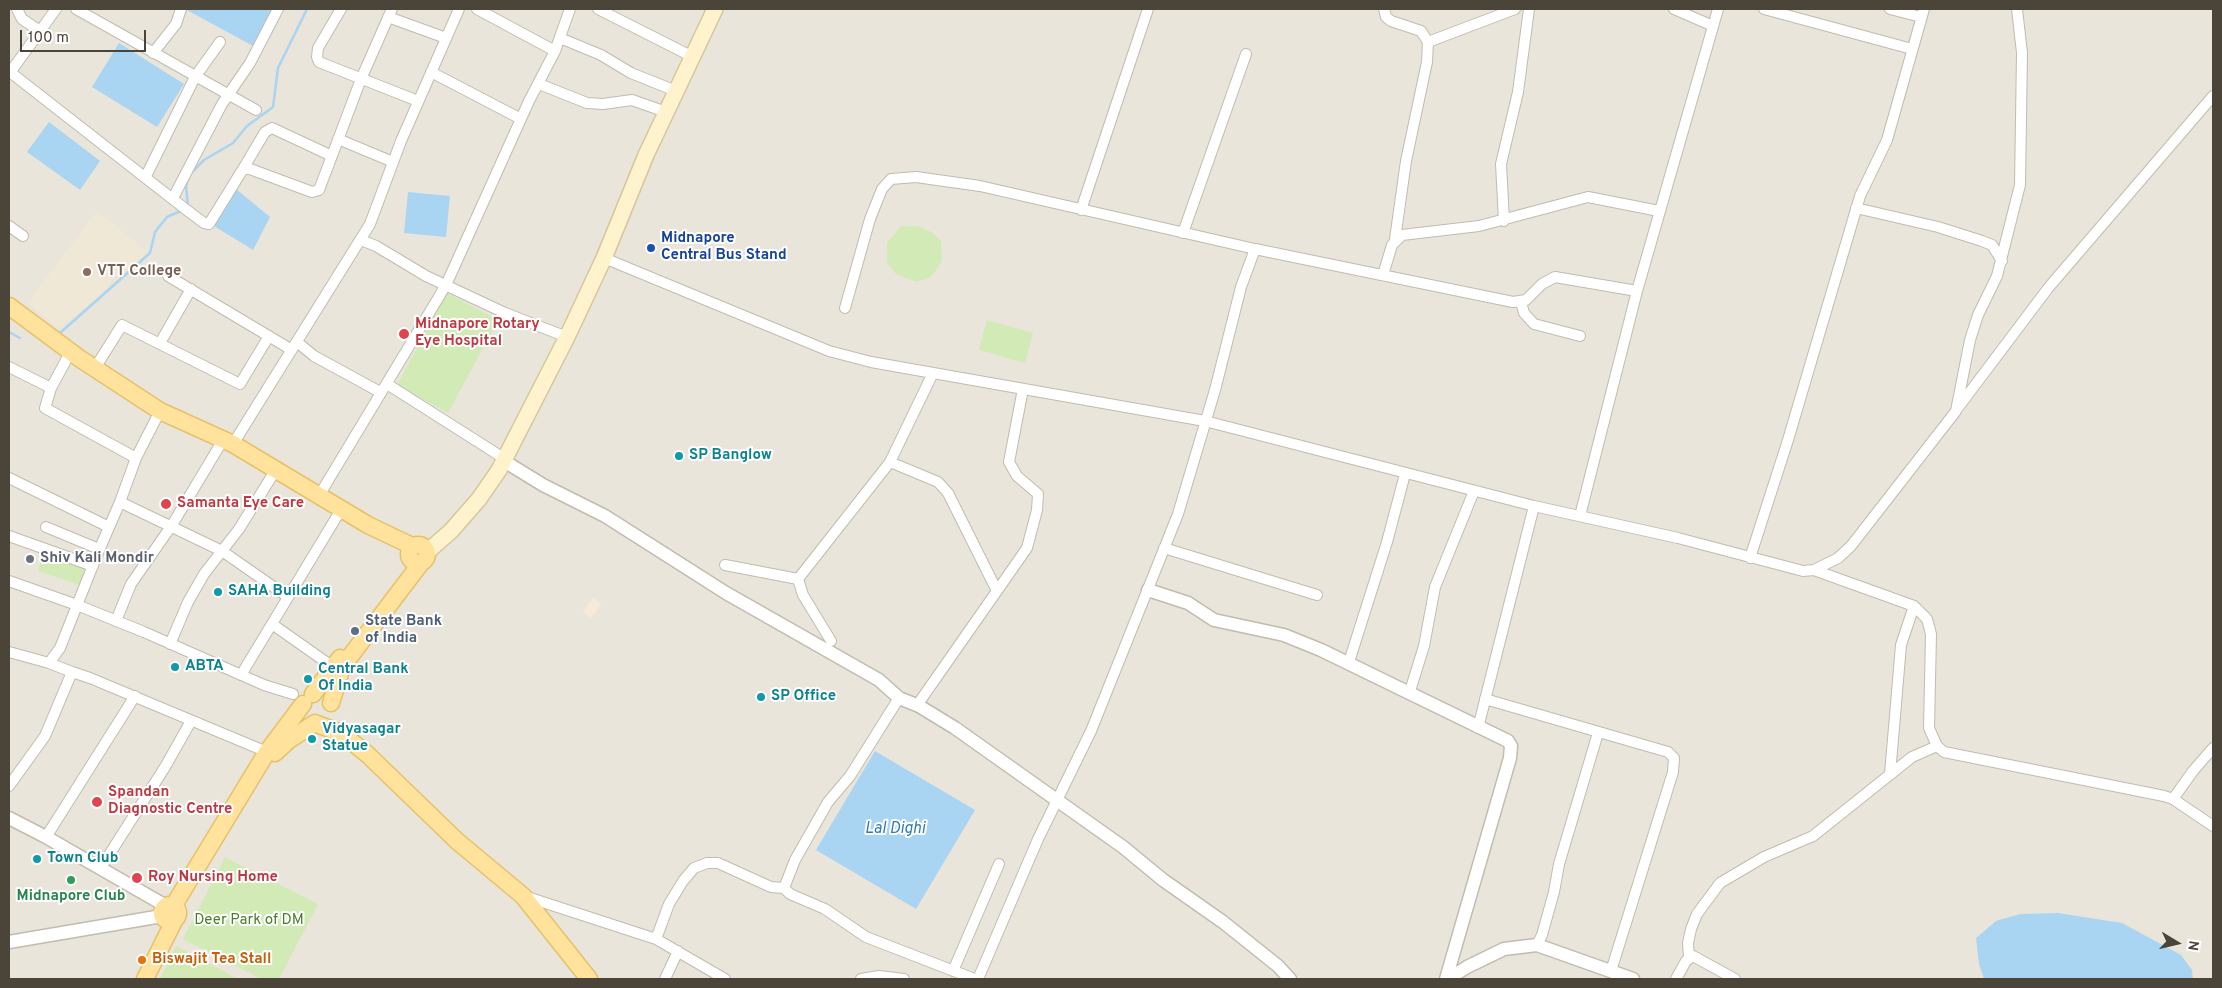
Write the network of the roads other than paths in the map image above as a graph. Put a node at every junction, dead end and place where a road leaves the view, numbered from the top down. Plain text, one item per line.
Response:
1 (17, 9) edge
2 (56, 9) edge
3 (76, 9) edge
4 (180, 9) edge
5 (278, 9) edge
6 (341, 9) edge
7 (459, 9) edge
8 (477, 9) edge
9 (570, 9) edge
10 (598, 9) edge
11 (715, 9) edge
12 (1148, 9) edge
13 (1384, 9) edge
14 (1516, 9) edge
15 (1528, 9) edge
16 (1677, 9) edge
17 (1718, 9) edge
18 (1764, 9) edge
19 (1807, 9) edge
20 (1890, 9) edge
21 (2017, 9) edge
22 (390, 13) edge
23 (1922, 13) edge
24 (1804, 20) junction
25 (1713, 26) junction
26 (40, 31) junction
27 (446, 38) junction
28 (560, 38) junction
29 (220, 42) dead end
30 (1428, 42) junction
31 (1912, 49) junction
32 (554, 51) junction
33 (153, 53) junction
34 (1246, 54) dead end
35 (693, 57) junction
36 (431, 72) junction
37 (9, 73) edge
38 (196, 77) junction
39 (361, 79) junction
40 (539, 84) junction
41 (676, 91) junction
42 (228, 96) junction
43 (2213, 96) edge
44 (418, 100) junction
45 (256, 110) dead end
46 (666, 112) junction
47 (521, 120) junction
48 (338, 139) junction
49 (332, 156) junction
50 (393, 162) junction
51 (243, 169) junction
52 (146, 176) junction
53 (172, 198) junction
54 (1856, 208) junction
55 (1080, 210) junction
56 (1659, 211) junction
57 (1504, 221) junction
58 (9, 226) edge
59 (1183, 233) junction
60 (23, 236) dead end
61 (1395, 239) junction
62 (360, 240) junction
63 (1255, 249) junction
64 (604, 258) junction
65 (2002, 261) junction
66 (1383, 274) junction
67 (168, 276) dead end
68 (446, 285) junction
69 (191, 289) junction
70 (1637, 291) junction
71 (1521, 302) junction
72 (9, 306) edge
73 (844, 308) dead end
74 (269, 336) junction
75 (1580, 336) dead end
76 (567, 337) junction
77 (160, 343) junction
78 (295, 346) junction
79 (71, 351) junction
80 (9, 367) edge
81 (95, 368) junction
82 (932, 373) junction
83 (51, 388) junction
84 (383, 388) junction
85 (1023, 389) junction
86 (160, 411) junction
87 (1956, 411) junction
88 (1205, 421) junction
89 (228, 442) junction
90 (136, 458) junction
91 (504, 460) junction
92 (890, 462) junction
93 (275, 471) junction
94 (1405, 474) junction
95 (9, 478) edge
96 (1474, 491) junction
97 (320, 494) junction
98 (120, 502) junction
99 (1534, 506) junction
100 (342, 508) junction
101 (1580, 516) junction
102 (172, 525) junction
103 (46, 527) dead end
104 (109, 527) junction
105 (9, 536) edge
106 (1164, 548) junction
107 (99, 549) junction
108 (222, 551) junction
109 (416, 556) junction
110 (1750, 558) junction
111 (725, 565) dead end
112 (93, 566) junction
113 (1814, 570) junction
114 (798, 579) junction
115 (9, 581) edge
116 (1148, 590) junction
117 (997, 591) junction
118 (1317, 595) dead end
119 (288, 597) junction
120 (77, 604) junction
121 (1914, 606) junction
122 (116, 621) junction
123 (272, 624) junction
124 (831, 641) dead end
125 (170, 644) junction
126 (9, 652) edge
127 (1349, 662) junction
128 (49, 663) junction
129 (333, 667) junction
130 (72, 672) junction
131 (241, 675) junction
132 (1410, 691) junction
133 (135, 696) junction
134 (303, 697) junction
135 (899, 698) junction
136 (1486, 699) junction
137 (919, 706) junction
138 (332, 707) junction
139 (191, 721) junction
140 (316, 723) junction
141 (1478, 728) junction
142 (341, 733) junction
143 (1598, 733) junction
144 (1937, 746) junction
145 (2213, 748) edge
146 (267, 752) junction
147 (1890, 774) junction
148 (9, 786) edge
149 (2173, 799) junction
150 (1057, 800) junction
151 (9, 818) edge
152 (2213, 826) edge
153 (46, 837) junction
154 (999, 864) dead end
155 (100, 869) junction
156 (784, 888) junction
157 (523, 896) junction
158 (170, 914) junction
159 (656, 939) junction
160 (9, 942) edge
161 (1537, 945) junction
162 (678, 951) junction
163 (1689, 957) junction
164 (953, 971) junction
165 (1610, 971) junction
166 (138, 979) edge
167 (145, 979) edge
168 (589, 979) edge
169 (665, 979) edge
170 (725, 979) edge
171 (861, 979) edge
172 (904, 979) edge
173 (975, 979) edge
174 (1290, 979) edge
175 (1447, 979) edge
176 (1633, 979) edge
177 (1676, 979) edge
178 (1735, 979) edge

1 - 26 street
2 - 26 street
3 - 33 street
4 - 33 street
5 - 42 street
6 - 39 street
7 - 27 street
8 - 32 street
9 - 28 street
10 - 35 street
11 - 35 main road
12 - 55 street
13 - 30 street
14 - 30 street
15 - 57 street
16 - 25 street
17 - 25 street
18 - 24 street
19 - 24 street
20 - 23 street
21 - 65 street
22 - 27 street
22 - 39 street
23 - 31 street
24 - 31 street
25 - 56 street
26 - 37 street
27 - 36 street
28 - 32 street
28 - 41 street
29 - 38 street
30 - 61 street
31 - 54 street
32 - 40 street
33 - 38 street
34 - 59 street
35 - 41 main road
36 - 44 street
36 - 47 street
37 - 52 street
38 - 42 street
38 - 52 street
39 - 44 street
39 - 48 street
40 - 46 street
40 - 47 street
41 - 46 main road
42 - 45 street
42 - 53 street
43 - 87 street
44 - 50 street
46 - 64 main road
47 - 68 street
48 - 49 street
48 - 50 street
49 - 51 street
49 - 51 street
50 - 62 street
51 - 53 street
52 - 53 street
54 - 65 street
54 - 110 street
55 - 59 street
55 - 73 street
56 - 57 street
56 - 70 street
57 - 61 street
58 - 60 street
59 - 63 street
61 - 66 street
62 - 68 street
62 - 78 street
63 - 66 street
63 - 88 street
64 - 76 main road
64 - 82 street
65 - 87 street
66 - 71 street
67 - 69 street
68 - 76 street
68 - 84 street
69 - 74 street
69 - 77 street
70 - 71 street
70 - 101 street
71 - 75 street
72 - 79 main road
74 - 77 street
74 - 78 street
76 - 91 main road
77 - 81 street
78 - 84 street
78 - 89 street
79 - 81 main road
79 - 83 street
80 - 83 street
81 - 86 main road
82 - 85 street
82 - 92 street
83 - 90 street
84 - 91 street
84 - 97 street
85 - 88 street
85 - 117 street
86 - 89 main road
86 - 90 street
87 - 113 street
88 - 94 street
88 - 106 street
89 - 93 main road
89 - 102 street
90 - 98 street
91 - 109 main road
91 - 135 street
92 - 114 street
92 - 117 street
93 - 97 main road
93 - 108 street
94 - 96 street
94 - 127 street
95 - 104 street
96 - 99 street
96 - 132 street
97 - 100 main road
98 - 102 street
98 - 104 street
99 - 101 street
99 - 136 street
100 - 109 main road
100 - 119 street
101 - 110 street
102 - 108 street
102 - 122 street
103 - 107 street
104 - 107 street
105 - 112 street
106 - 116 street
106 - 118 street
107 - 112 street
108 - 119 street
108 - 125 street
109 - 129 main road
109 - 138 main road
110 - 113 street
111 - 114 street
112 - 120 street
113 - 121 street
114 - 124 street
115 - 120 street
116 - 127 street
116 - 150 street
117 - 137 street
119 - 123 street
120 - 122 street
120 - 128 street
121 - 144 street
121 - 147 street
122 - 125 street
123 - 129 street
123 - 131 street
125 - 131 street
126 - 128 street
127 - 132 street
128 - 130 street
129 - 134 main road
130 - 133 street
130 - 148 street
131 - 134 street
132 - 141 street
133 - 139 street
133 - 153 street
134 - 138 main road
134 - 140 main road
134 - 146 main road
135 - 137 street
135 - 156 street
136 - 141 street
136 - 143 street
137 - 150 street
138 - 140 main road
138 - 142 main road
139 - 146 street
139 - 155 street
140 - 142 main road
140 - 158 main road
141 - 175 street
142 - 157 main road
143 - 161 street
143 - 165 street
144 - 147 street
144 - 149 street
145 - 149 street
146 - 158 main road
147 - 163 street
149 - 152 street
150 - 173 street
150 - 174 street
151 - 153 street
153 - 155 street
154 - 164 street
155 - 158 street
156 - 159 street
156 - 164 street
157 - 159 street
157 - 168 main road
158 - 160 street
158 - 166 main road
158 - 167 main road
159 - 162 street
161 - 165 street
161 - 175 street
162 - 169 street
162 - 170 street
163 - 177 street
163 - 178 street
164 - 173 street
165 - 176 street
171 - 172 street

